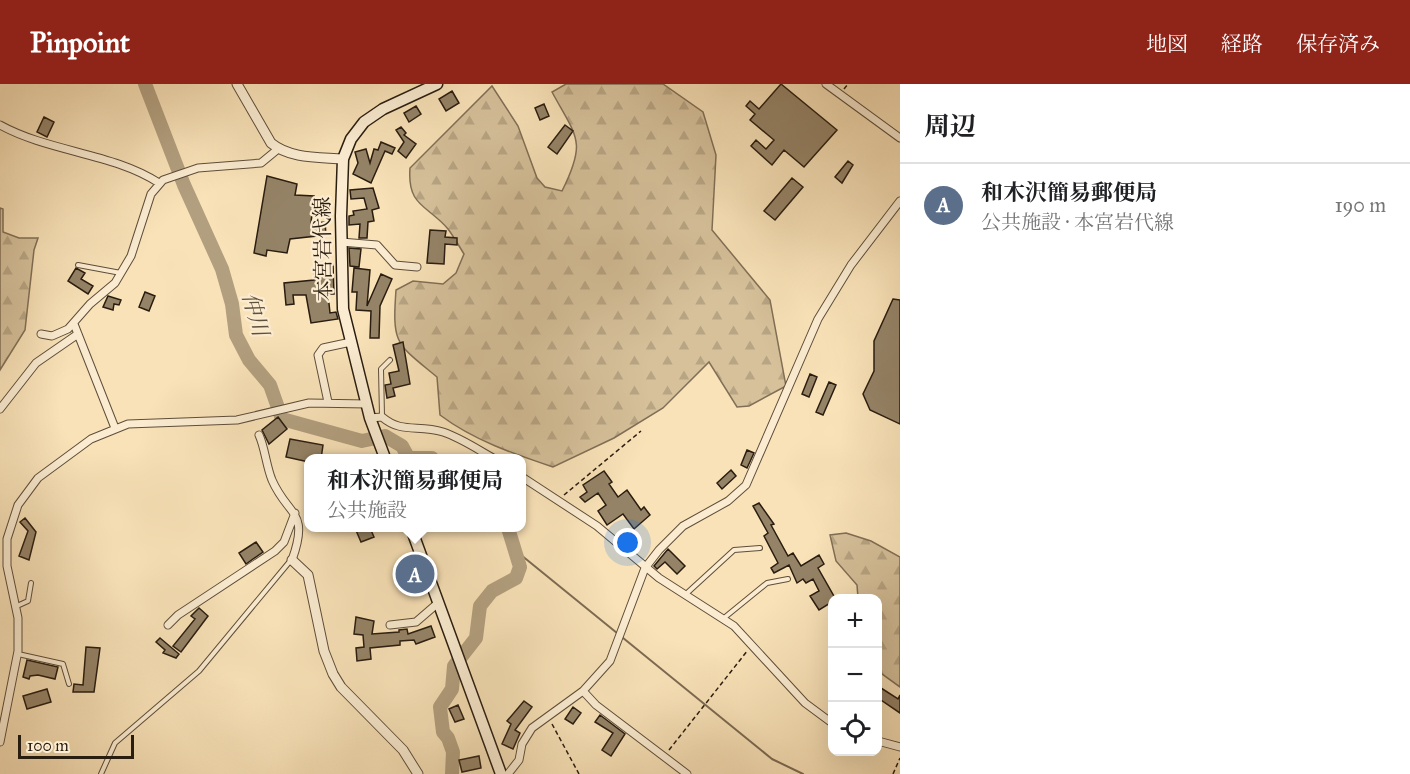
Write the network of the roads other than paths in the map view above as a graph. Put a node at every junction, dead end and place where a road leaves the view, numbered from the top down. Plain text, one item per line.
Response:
1 (237, 84) edge
2 (437, 84) edge
3 (826, 84) edge
4 (0, 124) edge
5 (900, 138) edge
6 (278, 149) junction
7 (343, 159) junction
8 (159, 183) junction
9 (900, 201) edge
10 (341, 243) junction
11 (78, 266) dead end
12 (417, 267) dead end
13 (122, 273) junction
14 (74, 324) junction
15 (41, 334) dead end
16 (78, 334) junction
17 (351, 342) junction
18 (390, 360) dead end
19 (328, 402) junction
20 (367, 404) junction
21 (0, 409) edge
22 (376, 418) junction
23 (114, 428) junction
24 (259, 435) dead end
25 (384, 454) edge
26 (484, 454) edge
27 (526, 479) edge
28 (295, 513) junction
29 (412, 532) edge
30 (760, 548) dead end
31 (292, 560) junction
32 (645, 568) junction
33 (788, 579) dead end
34 (31, 583) dead end
35 (686, 595) junction
36 (438, 603) junction
37 (16, 606) junction
38 (723, 619) junction
39 (168, 625) dead end
40 (390, 625) dead end
41 (17, 654) junction
42 (69, 684) dead end
43 (583, 691) junction
44 (828, 720) edge
45 (0, 742) edge
46 (882, 742) edge
47 (900, 747) edge
48 (101, 774) edge
49 (418, 774) edge
50 (501, 774) edge
51 (508, 774) edge
52 (687, 774) edge

1 - 6 street
2 - 7 main road, 本宮岩代線
3 - 5 street
4 - 8 street
6 - 7 street
6 - 8 street
7 - 10 main road, 本宮岩代線
8 - 13 street
9 - 32 street
10 - 12 street
10 - 17 main road, 本宮岩代線
11 - 13 lane
13 - 14 street
14 - 15 street
14 - 16 street
16 - 21 street
16 - 23 street
17 - 19 street
17 - 20 main road, 本宮岩代線
18 - 22 lane
19 - 20 street
19 - 23 street
20 - 22 main road, 本宮岩代線
22 - 25 main road, 本宮岩代線
22 - 26 street
23 - 37 street
24 - 28 street
27 - 32 street
28 - 31 street
28 - 39 street
29 - 36 main road
30 - 35 lane
31 - 48 lane
31 - 49 street
32 - 35 street
32 - 43 street
33 - 38 lane
34 - 37 lane
35 - 38 street
36 - 40 street
36 - 50 main road
37 - 41 street
38 - 44 street
41 - 42 lane
41 - 45 street
43 - 51 street
43 - 52 street
46 - 47 street

